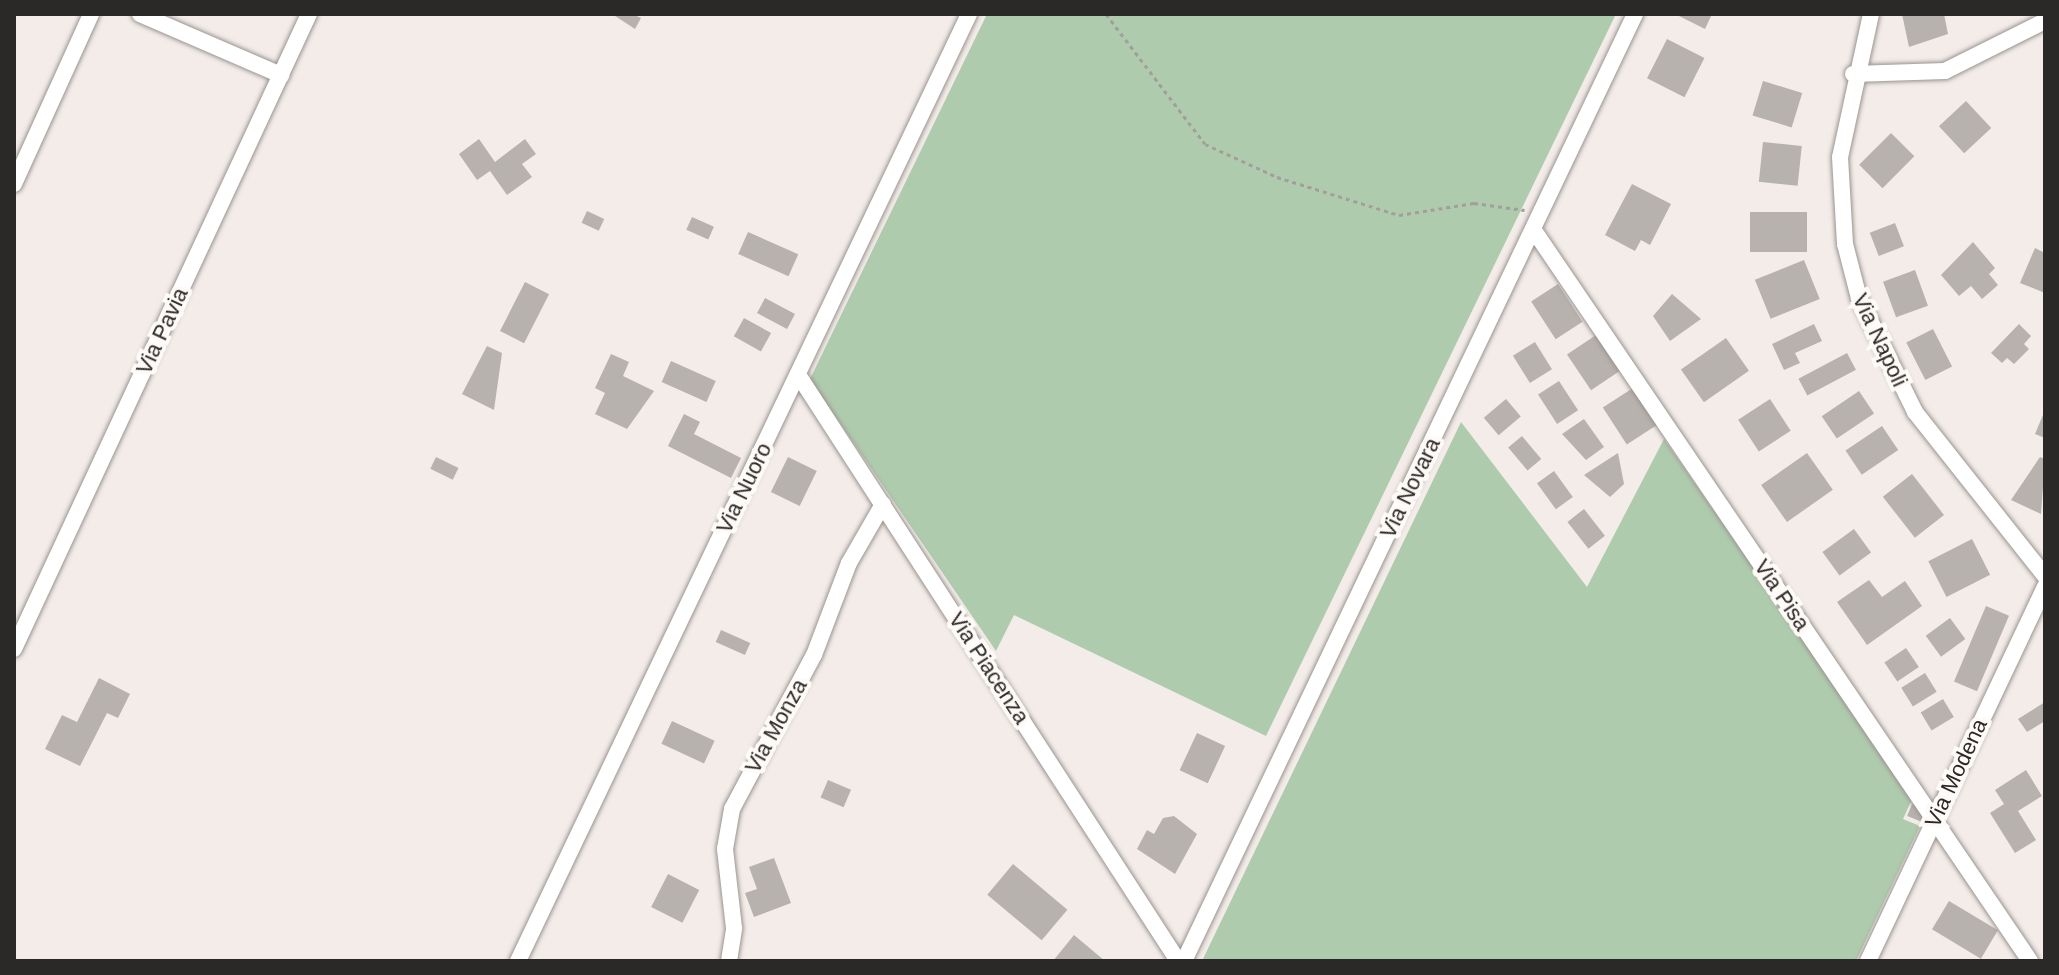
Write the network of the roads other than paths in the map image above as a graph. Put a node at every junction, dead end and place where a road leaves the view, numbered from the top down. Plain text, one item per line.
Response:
1 (91, 14) edge
2 (140, 14) edge
3 (309, 14) edge
4 (969, 14) edge
5 (1635, 14) edge
6 (1871, 14) edge
7 (2045, 21) edge
8 (1853, 74) junction
9 (281, 75) junction
10 (14, 184) edge
11 (1537, 222) junction
12 (799, 376) junction
13 (883, 504) junction
14 (2045, 576) edge
15 (2045, 586) edge
16 (14, 649) edge
17 (1934, 817) junction
18 (518, 961) edge
19 (729, 961) edge
20 (1178, 961) edge
21 (1184, 961) edge
22 (1868, 961) edge
23 (2030, 961) edge

1 - 10 street
2 - 9 street
3 - 9 street, Via Pavia
4 - 12 street, Via Nuoro
5 - 11 street, Via Novara
6 - 8 street, Via Napoli
7 - 8 street
8 - 14 street, Via Napoli
9 - 16 street, Via Pavia
11 - 17 street, Via Pisa
11 - 21 street, Via Novara
12 - 13 street, Via Piacenza
12 - 18 street, Via Nuoro
13 - 19 street, Via Monza
13 - 20 street, Via Piacenza
15 - 17 street, Via Modena
17 - 22 street, Via Modena
17 - 23 street, Via Pisa

